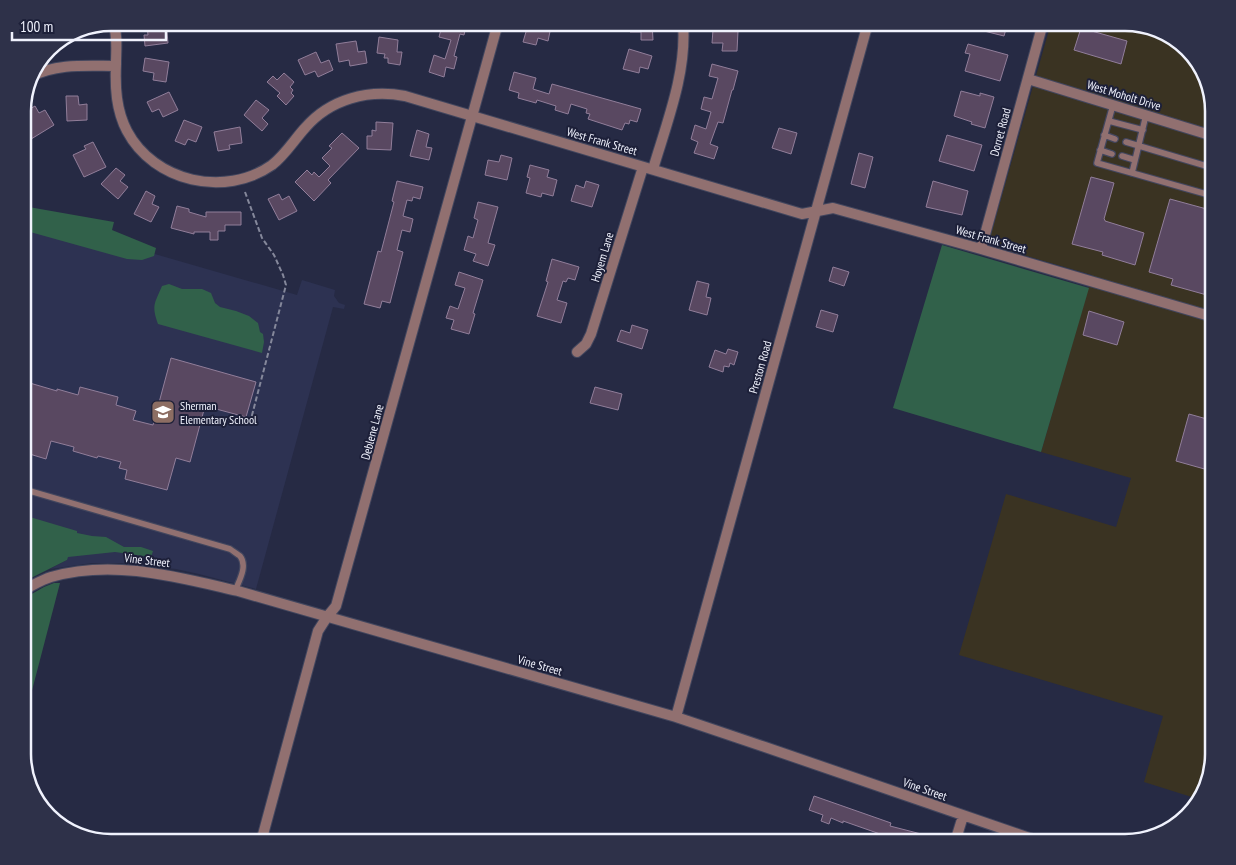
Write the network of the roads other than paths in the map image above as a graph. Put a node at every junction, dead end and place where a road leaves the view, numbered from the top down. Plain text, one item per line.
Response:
1 (115, 31) edge
2 (496, 31) edge
3 (683, 31) edge
4 (866, 31) edge
5 (1041, 31) edge
6 (116, 66) junction
7 (43, 72) edge
8 (1028, 79) junction
9 (1113, 105) junction
10 (1146, 115) junction
11 (472, 116) junction
12 (1108, 121) junction
13 (1143, 130) junction
14 (1205, 133) edge
15 (1104, 136) junction
16 (1115, 139) dead end
17 (1126, 142) dead end
18 (1139, 146) junction
19 (1100, 150) junction
20 (1112, 154) dead end
21 (1122, 156) dead end
22 (1135, 160) junction
23 (1205, 165) edge
24 (648, 168) junction
25 (1132, 173) junction
26 (1205, 193) edge
27 (816, 211) junction
28 (981, 249) junction
29 (1205, 314) edge
30 (577, 352) dead end
31 (31, 491) edge
32 (31, 586) edge
33 (234, 591) junction
34 (327, 617) junction
35 (676, 717) junction
36 (963, 816) junction
37 (263, 834) edge
38 (957, 834) edge
39 (1017, 834) edge

1 - 6 street, West Frank Street
2 - 11 street, Deblene Lane
3 - 24 street, Hoyem Lane
4 - 27 street, Preston Road
5 - 8 street, Dorret Road
6 - 7 street
6 - 11 street, West Frank Street
8 - 9 street, West Moholt Drive
8 - 28 street, Dorret Road
9 - 10 street, West Moholt Drive
9 - 12 lane
10 - 13 lane
10 - 14 street, West Moholt Drive
11 - 24 street, West Frank Street
11 - 34 street, Deblene Lane
12 - 13 lane
12 - 15 lane
13 - 18 lane
15 - 16 lane
15 - 19 lane
17 - 18 lane
18 - 22 lane
18 - 23 lane
19 - 20 lane
19 - 25 lane
21 - 22 lane
22 - 25 lane
24 - 27 street, West Frank Street
24 - 30 street, Hoyem Lane
25 - 26 lane
27 - 28 street, West Frank Street
27 - 35 street, Preston Road
28 - 29 street, West Frank Street
31 - 33 lane
32 - 33 street, Vine Street
33 - 34 street, Vine Street
34 - 35 street, Vine Street
34 - 37 street, Deblene Lane
35 - 36 street, Vine Street
36 - 38 street
36 - 39 street, Vine Street

